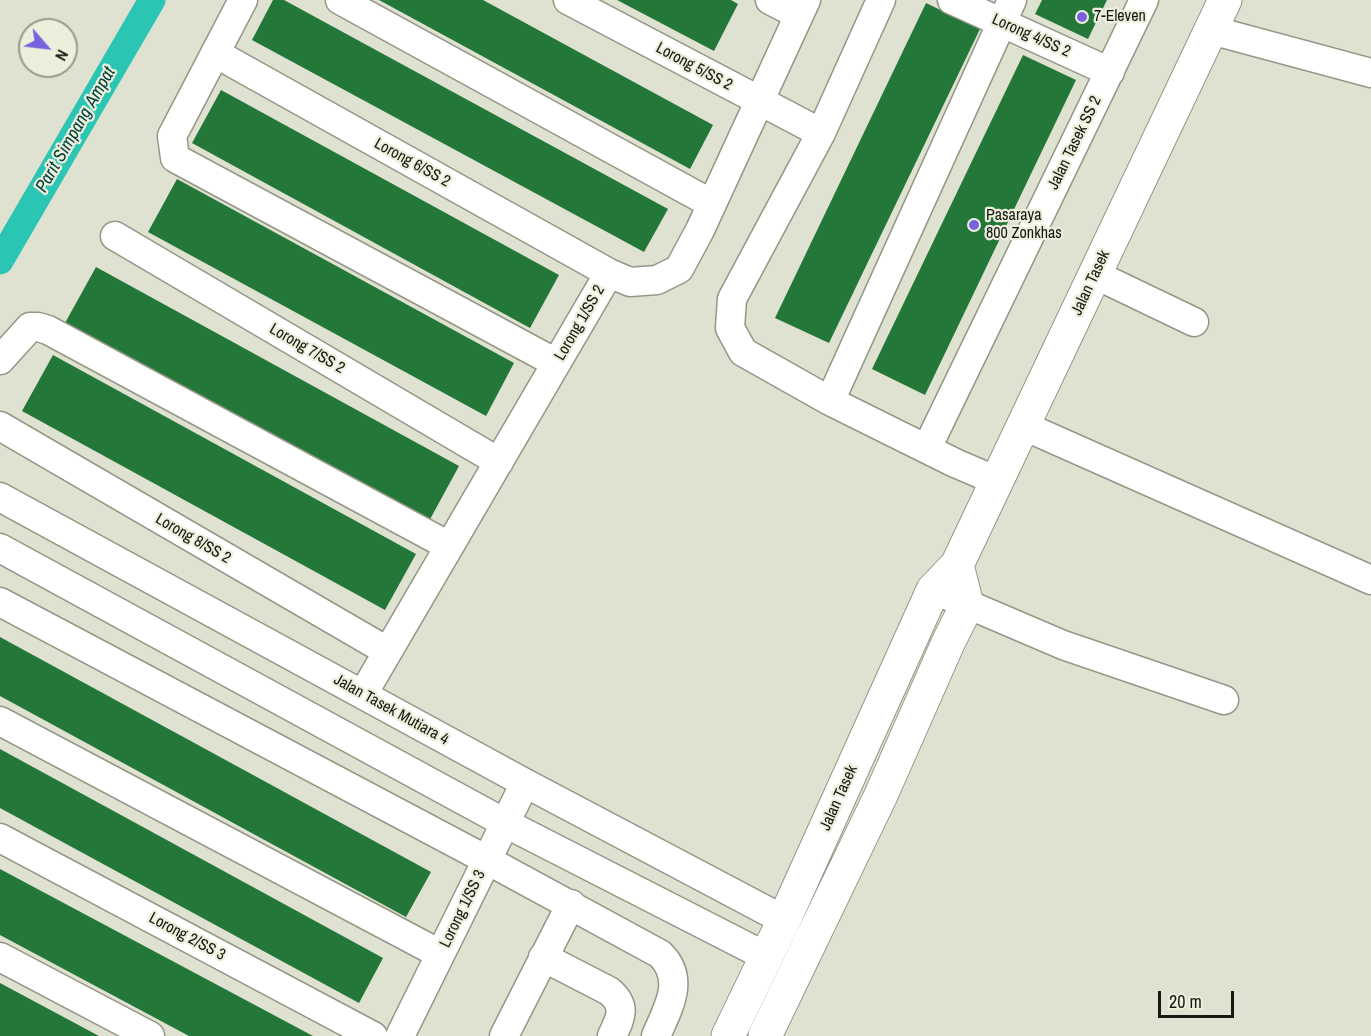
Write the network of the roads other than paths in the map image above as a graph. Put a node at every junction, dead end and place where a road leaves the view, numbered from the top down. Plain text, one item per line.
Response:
1 (243, 0) edge
2 (340, 0) edge
3 (568, 0) edge
4 (770, 0) edge
5 (881, 0) edge
6 (952, 0) edge
7 (1144, 0) edge
8 (1225, 0) edge
9 (802, 8) edge
10 (1006, 11) edge
11 (1211, 30) junction
12 (215, 53) junction
13 (1110, 72) junction
14 (1371, 73) edge
15 (758, 101) junction
16 (821, 133) junction
17 (712, 204) junction
18 (115, 236) dead end
19 (609, 273) junction
20 (1095, 274) junction
21 (1194, 322) dead end
22 (0, 360) edge
23 (556, 363) junction
24 (830, 401) junction
25 (0, 426) edge
26 (1024, 426) junction
27 (927, 448) junction
28 (499, 462) junction
29 (997, 481) junction
30 (0, 497) edge
31 (449, 546) junction
32 (0, 548) edge
33 (957, 565) junction
34 (1371, 580) edge
35 (933, 590) junction
36 (0, 602) edge
37 (967, 605) junction
38 (387, 651) junction
39 (363, 694) junction
40 (1224, 700) dead end
41 (0, 721) edge
42 (525, 783) junction
43 (505, 823) junction
44 (0, 838) edge
45 (487, 860) junction
46 (837, 885) junction
47 (570, 904) junction
48 (780, 939) junction
49 (440, 954) junction
50 (0, 957) edge
51 (543, 957) junction
52 (789, 987) junction
53 (150, 1036) edge
54 (373, 1036) edge
55 (400, 1036) edge
56 (504, 1036) edge
57 (612, 1036) edge
58 (656, 1036) edge
59 (728, 1036) edge
60 (765, 1036) edge

1 - 12 street
2 - 17 street
3 - 15 street, Lorong 5/SS 2
4 - 9 street
5 - 16 street
6 - 10 street, Lorong 4/SS 2
7 - 13 street, Jalan Tasek SS 2
8 - 11 main road, Jalan Tasek
9 - 15 street, Lorong 1/SS 2
10 - 13 street, Lorong 4/SS 2
10 - 24 street
11 - 14 street
11 - 20 main road, Jalan Tasek
12 - 19 street, Lorong 6/SS 2
12 - 23 street
13 - 27 street, Jalan Tasek SS 2
15 - 16 street, Lorong 5/SS 2
15 - 17 street, Lorong 1/SS 2
16 - 24 street
17 - 19 street, Lorong 1/SS 2
18 - 28 street, Lorong 7/SS 2
19 - 23 street, Lorong 1/SS 2
20 - 21 street
20 - 26 main road, Jalan Tasek
22 - 31 street
23 - 28 street, Lorong 1/SS 2
24 - 27 street
25 - 38 street, Lorong 8/SS 2
26 - 29 main road, Jalan Tasek
26 - 34 street
27 - 29 street
28 - 31 street, Lorong 1/SS 2
29 - 33 main road, Jalan Tasek
30 - 39 street, Jalan Tasek Mutiara 4
31 - 38 street, Lorong 1/SS 2
32 - 43 street
33 - 35 main road, Jalan Tasek
33 - 37 main road
35 - 37 street
35 - 48 main road, Jalan Tasek
36 - 45 street
37 - 40 street
37 - 46 main road
38 - 39 street, Lorong 1/SS 2
39 - 42 street, Jalan Tasek Mutiara 4
41 - 49 street
42 - 43 street, Lorong 1/SS 3
42 - 48 street, Jalan Tasek Mutiara 4
43 - 45 street, Lorong 1/SS 3
43 - 48 street
44 - 54 street, Lorong 2/SS 3
45 - 47 street
45 - 49 street, Lorong 1/SS 3
46 - 48 main road
46 - 52 main road
47 - 51 street
47 - 58 street
48 - 52 main road
48 - 59 main road, Jalan Tasek
49 - 55 street, Lorong 1/SS 3
50 - 53 street
51 - 56 street
51 - 57 street
52 - 60 main road

